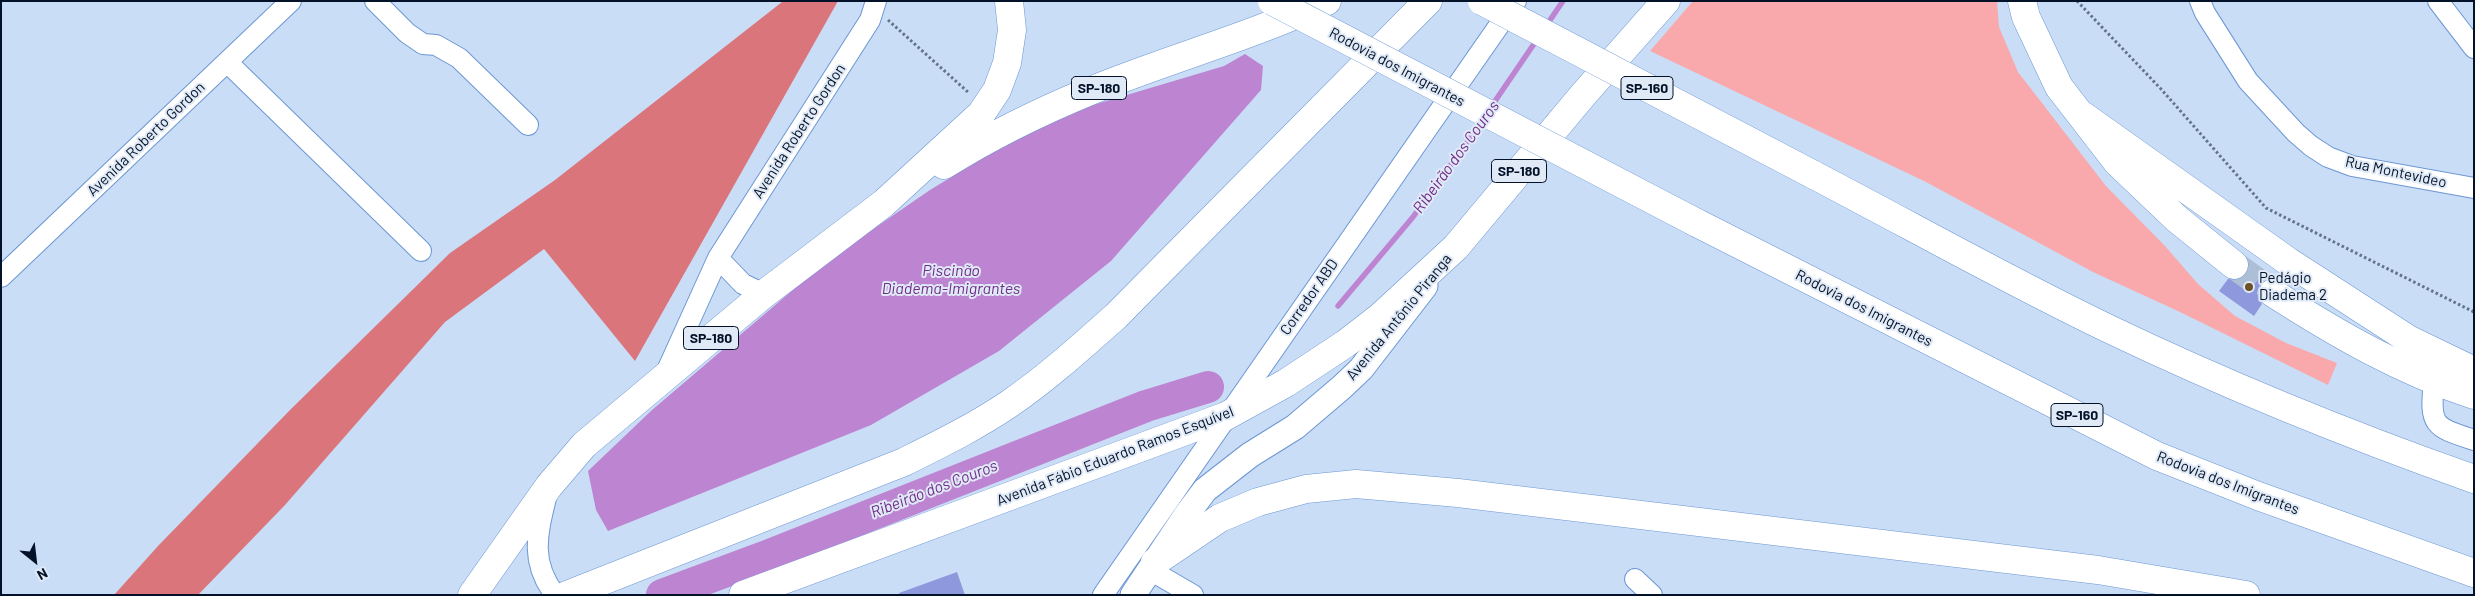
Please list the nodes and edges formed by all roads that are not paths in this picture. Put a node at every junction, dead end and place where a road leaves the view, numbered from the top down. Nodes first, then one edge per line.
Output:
1 (291, 1) edge
2 (375, 1) edge
3 (1009, 1) edge
4 (1272, 1) edge
5 (1327, 1) edge
6 (1428, 1) edge
7 (1482, 1) edge
8 (1516, 1) edge
9 (1666, 1) edge
10 (2022, 1) edge
11 (2200, 1) edge
12 (2439, 3) edge
13 (880, 9) edge
14 (2474, 23) edge
15 (2474, 48) edge
16 (227, 62) junction
17 (2082, 115) junction
18 (528, 125) dead end
19 (2474, 188) edge
20 (884, 203) junction
21 (1456, 247) junction
22 (421, 252) dead end
23 (718, 258) junction
24 (2234, 265) tunnel mouth
25 (1, 277) edge
26 (2273, 293) tunnel mouth
27 (764, 294) junction
28 (2474, 371) edge
29 (664, 376) junction
30 (2434, 382) junction
31 (2474, 395) edge
32 (1226, 416) junction
33 (2474, 440) edge
34 (2474, 479) edge
35 (548, 486) junction
36 (1152, 566) junction
37 (2474, 573) edge
38 (1635, 579) dead end
39 (472, 595) edge
40 (555, 595) edge
41 (567, 595) edge
42 (743, 595) edge
43 (1103, 595) edge
44 (1133, 595) edge
45 (1193, 595) edge
46 (1652, 595) edge
47 (2246, 595) edge

1 - 16 street, Avenida Roberto Gordon
2 - 18 street
3 - 20 highway
4 - 37 highway, Rodovia dos Imigrantes / SP-160, bridge
5 - 20 highway, SP-180
6 - 41 highway
7 - 34 highway, SP-160, bridge
8 - 32 street, Corredor ABD
9 - 21 highway, Avenida Fábio Eduardo Ramos Esquível / SP-180
10 - 17 highway
11 - 19 street, Rua Montevideo
12 - 14 street
12 - 15 street
13 - 23 street, Avenida Roberto Gordon
16 - 22 street
16 - 25 street, Avenida Roberto Gordon
17 - 24 highway
17 - 28 highway
20 - 27 highway, SP-180
21 - 32 highway, Avenida Fábio Eduardo Ramos Esquível
21 - 36 main road, Avenida Antônio Piranga / SP-180
23 - 27 street
23 - 29 street, Avenida Roberto Gordon
26 - 30 highway
27 - 29 highway, SP-180
29 - 35 highway, SP-180
30 - 31 highway
30 - 33 street
32 - 42 highway, Avenida Fábio Eduardo Ramos Esquível
32 - 43 street, Corredor ABD
35 - 39 highway
35 - 40 street, SP-180
36 - 44 main road, Avenida Antônio Piranga / SP-180
36 - 45 street
36 - 47 highway
38 - 46 street

